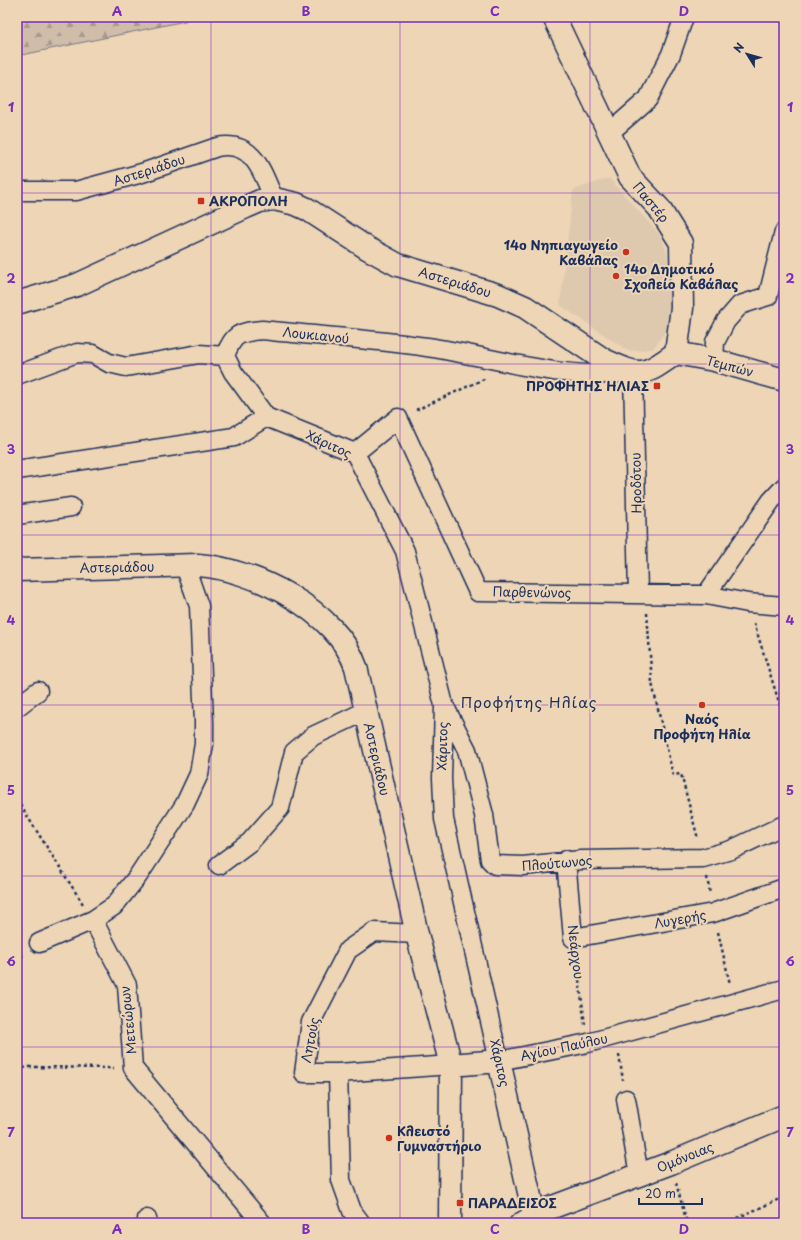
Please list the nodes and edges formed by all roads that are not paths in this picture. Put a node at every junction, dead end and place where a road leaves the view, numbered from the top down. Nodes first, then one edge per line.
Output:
1 (554, 17) edge
2 (684, 17) edge
3 (608, 134) junction
4 (17, 191) edge
5 (274, 199) junction
6 (784, 232) edge
7 (776, 294) edge
8 (17, 303) edge
9 (676, 353) junction
10 (225, 356) junction
11 (714, 360) junction
12 (633, 372) junction
13 (17, 375) edge
14 (784, 380) edge
15 (266, 416) junction
16 (355, 453) junction
17 (17, 470) edge
18 (784, 487) edge
19 (71, 507) dead end
20 (17, 515) edge
21 (186, 566) junction
22 (17, 570) edge
23 (642, 594) junction
24 (706, 595) junction
25 (784, 606) edge
26 (38, 691) dead end
27 (444, 705) junction
28 (17, 706) edge
29 (366, 712) junction
30 (784, 825) edge
31 (566, 860) junction
32 (219, 865) dead end
33 (784, 888) edge
34 (93, 920) junction
35 (417, 934) junction
36 (573, 938) joint
37 (39, 943) dead end
38 (784, 989) edge
39 (499, 1061) junction
40 (451, 1065) junction
41 (338, 1073) junction
42 (626, 1099) road end
43 (784, 1116) edge
44 (639, 1175) junction
45 (526, 1218) edge
46 (262, 1223) edge
47 (361, 1223) edge
48 (450, 1223) edge

1 - 3 street, Παστέρ
2 - 3 street
3 - 9 street, Παστέρ
4 - 5 street, Αστεριάδου
5 - 8 street, Αστεριάδου
5 - 12 street, Αστεριάδου
6 - 7 street
7 - 11 street
9 - 11 street, Τεμπών
9 - 12 street
10 - 12 street, Λουκιανού
10 - 13 street
10 - 15 street
11 - 14 street, Τεμπών
12 - 23 street, Ηροδότου
15 - 16 street, Χάριτος
15 - 17 street
16 - 23 street, Παρθενώνος
16 - 27 street, Χάριτος
18 - 24 street
19 - 20 street
21 - 22 street, Αστεριάδου
21 - 29 street, Αστεριάδου
21 - 34 street
23 - 24 street, Παρθενώνος
24 - 25 street, Παρθενώνος
26 - 28 street
27 - 31 street, Πλούτωνος
27 - 39 street, Χάριτος
29 - 32 street
29 - 35 street, Αστεριάδου
30 - 31 street, Πλούτωνος
31 - 36 street, Νεάρχου
33 - 36 street, Λυγερής
34 - 37 street
34 - 46 street, Μετεώρων
35 - 40 street, Αστεριάδου
35 - 41 street, Λητούς
38 - 39 street, Αγίου Παύλου
39 - 40 street, Αγίου Παύλου
39 - 45 street, Χάριτος
40 - 41 street, Αγίου Παύλου
40 - 48 street, Αστεριάδου
41 - 47 street
42 - 44 street
43 - 44 street, Ομόνοιας
44 - 45 street, Ομόνοιας

